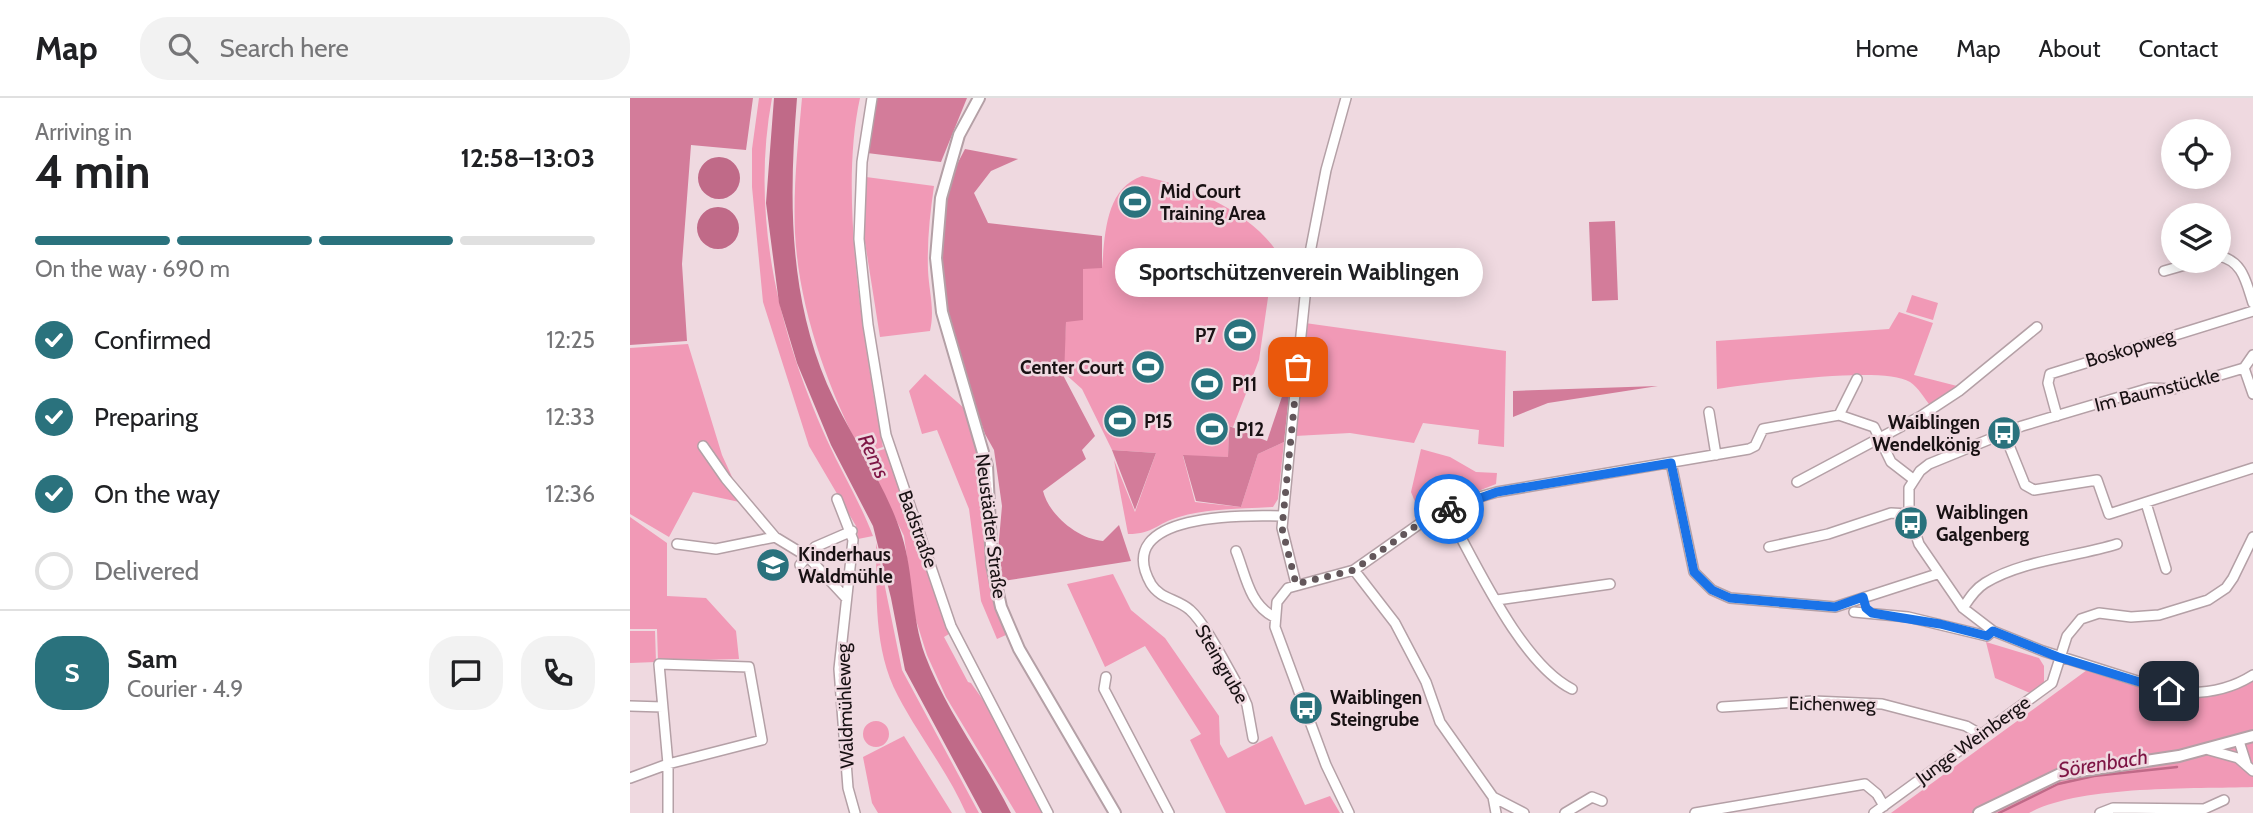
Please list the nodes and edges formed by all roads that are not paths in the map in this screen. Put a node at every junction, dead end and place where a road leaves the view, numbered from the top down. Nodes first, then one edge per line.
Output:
1 (872, 98) edge
2 (979, 98) edge
3 (1346, 98) edge
4 (2231, 259) edge
5 (2253, 303) edge
6 (2253, 311) edge
7 (2037, 327) dead end
8 (2253, 355) edge
9 (2244, 368) junction
10 (1857, 379) dead end
11 (2253, 394) edge
12 (1709, 412) dead end
13 (1839, 415) junction
14 (2057, 416) junction
15 (2004, 433) junction
16 (1881, 440) junction
17 (703, 446) dead end
18 (1716, 455) junction
19 (1671, 463) junction
20 (2253, 468) edge
21 (1913, 479) junction
22 (1797, 482) dead end
23 (837, 499) dead end
24 (2146, 503) junction
25 (1446, 510) junction
26 (1909, 514) junction
27 (1282, 516) junction
28 (852, 531) junction
29 (775, 537) junction
30 (2253, 537) edge
31 (677, 544) dead end
32 (2117, 544) dead end
33 (1769, 547) dead end
34 (1236, 551) dead end
35 (808, 557) junction
36 (800, 565) dead end
37 (2166, 569) dead end
38 (1354, 570) junction
39 (1937, 573) junction
40 (1296, 584) junction
41 (1611, 584) dead end
42 (1863, 597) junction
43 (846, 598) junction
44 (1497, 600) junction
45 (1963, 608) junction
46 (1854, 612) dead end
47 (1872, 613) junction
48 (1274, 617) junction
49 (1993, 631) junction
50 (2058, 657) junction
51 (2253, 675) edge
52 (1105, 677) dead end
53 (1572, 689) dead end
54 (630, 706) edge
55 (1722, 706) dead end
56 (663, 708) junction
57 (1980, 734) junction
58 (2253, 736) edge
59 (1252, 738) dead end
60 (2239, 741) junction
61 (2208, 750) junction
62 (668, 764) junction
63 (2250, 767) edge
64 (630, 778) edge
65 (1493, 797) junction
66 (2224, 800) dead end
67 (1602, 801) dead end
68 (1884, 806) junction
69 (668, 813) edge
70 (855, 813) edge
71 (1048, 813) edge
72 (1115, 813) edge
73 (1169, 813) edge
74 (1349, 813) edge
75 (1496, 813) edge
76 (1524, 813) edge
77 (1565, 813) edge
78 (1695, 813) edge
79 (1874, 813) edge
80 (1979, 813) edge
81 (2100, 813) edge

1 - 71 street, Badstraße
2 - 72 street, Neustädter Straße
3 - 27 street
4 - 5 street
6 - 14 street, Boskopweg
7 - 16 street
8 - 9 street
9 - 11 street, Im Baumstückle
9 - 14 street, Im Baumstückle
10 - 13 street
12 - 18 street
13 - 16 street
13 - 18 street
14 - 15 street, Im Baumstückle
15 - 21 street, Im Baumstückle
15 - 24 street
16 - 21 street
16 - 22 street
17 - 29 street
18 - 19 street
19 - 25 street
19 - 42 street
20 - 24 street
21 - 26 street
23 - 28 street
24 - 37 street
25 - 38 street
25 - 44 street
26 - 33 street
26 - 39 street
27 - 40 street
27 - 59 street, Steingrube
28 - 35 street
28 - 43 street, Waldmühleweg
29 - 31 street
29 - 35 street
30 - 50 street
32 - 45 street
34 - 48 street
35 - 36 street
35 - 43 street
38 - 40 street
38 - 65 street
39 - 42 street
39 - 45 street
40 - 48 street
41 - 44 street
42 - 47 street
43 - 70 street, Waldmühleweg
44 - 53 street
45 - 49 street
46 - 47 street
47 - 49 street
48 - 74 street
49 - 50 street
50 - 51 street
50 - 57 street, Junge Weinberge
52 - 73 street
54 - 56 street
55 - 57 street, Eichenweg
56 - 62 street
56 - 62 street
57 - 68 street, Junge Weinberge
58 - 60 street
60 - 61 street
60 - 63 street
61 - 63 street
61 - 80 street
62 - 64 street
62 - 69 street
65 - 75 street
65 - 76 street
66 - 81 street
67 - 77 street
68 - 78 street
68 - 79 street, Junge Weinberge

